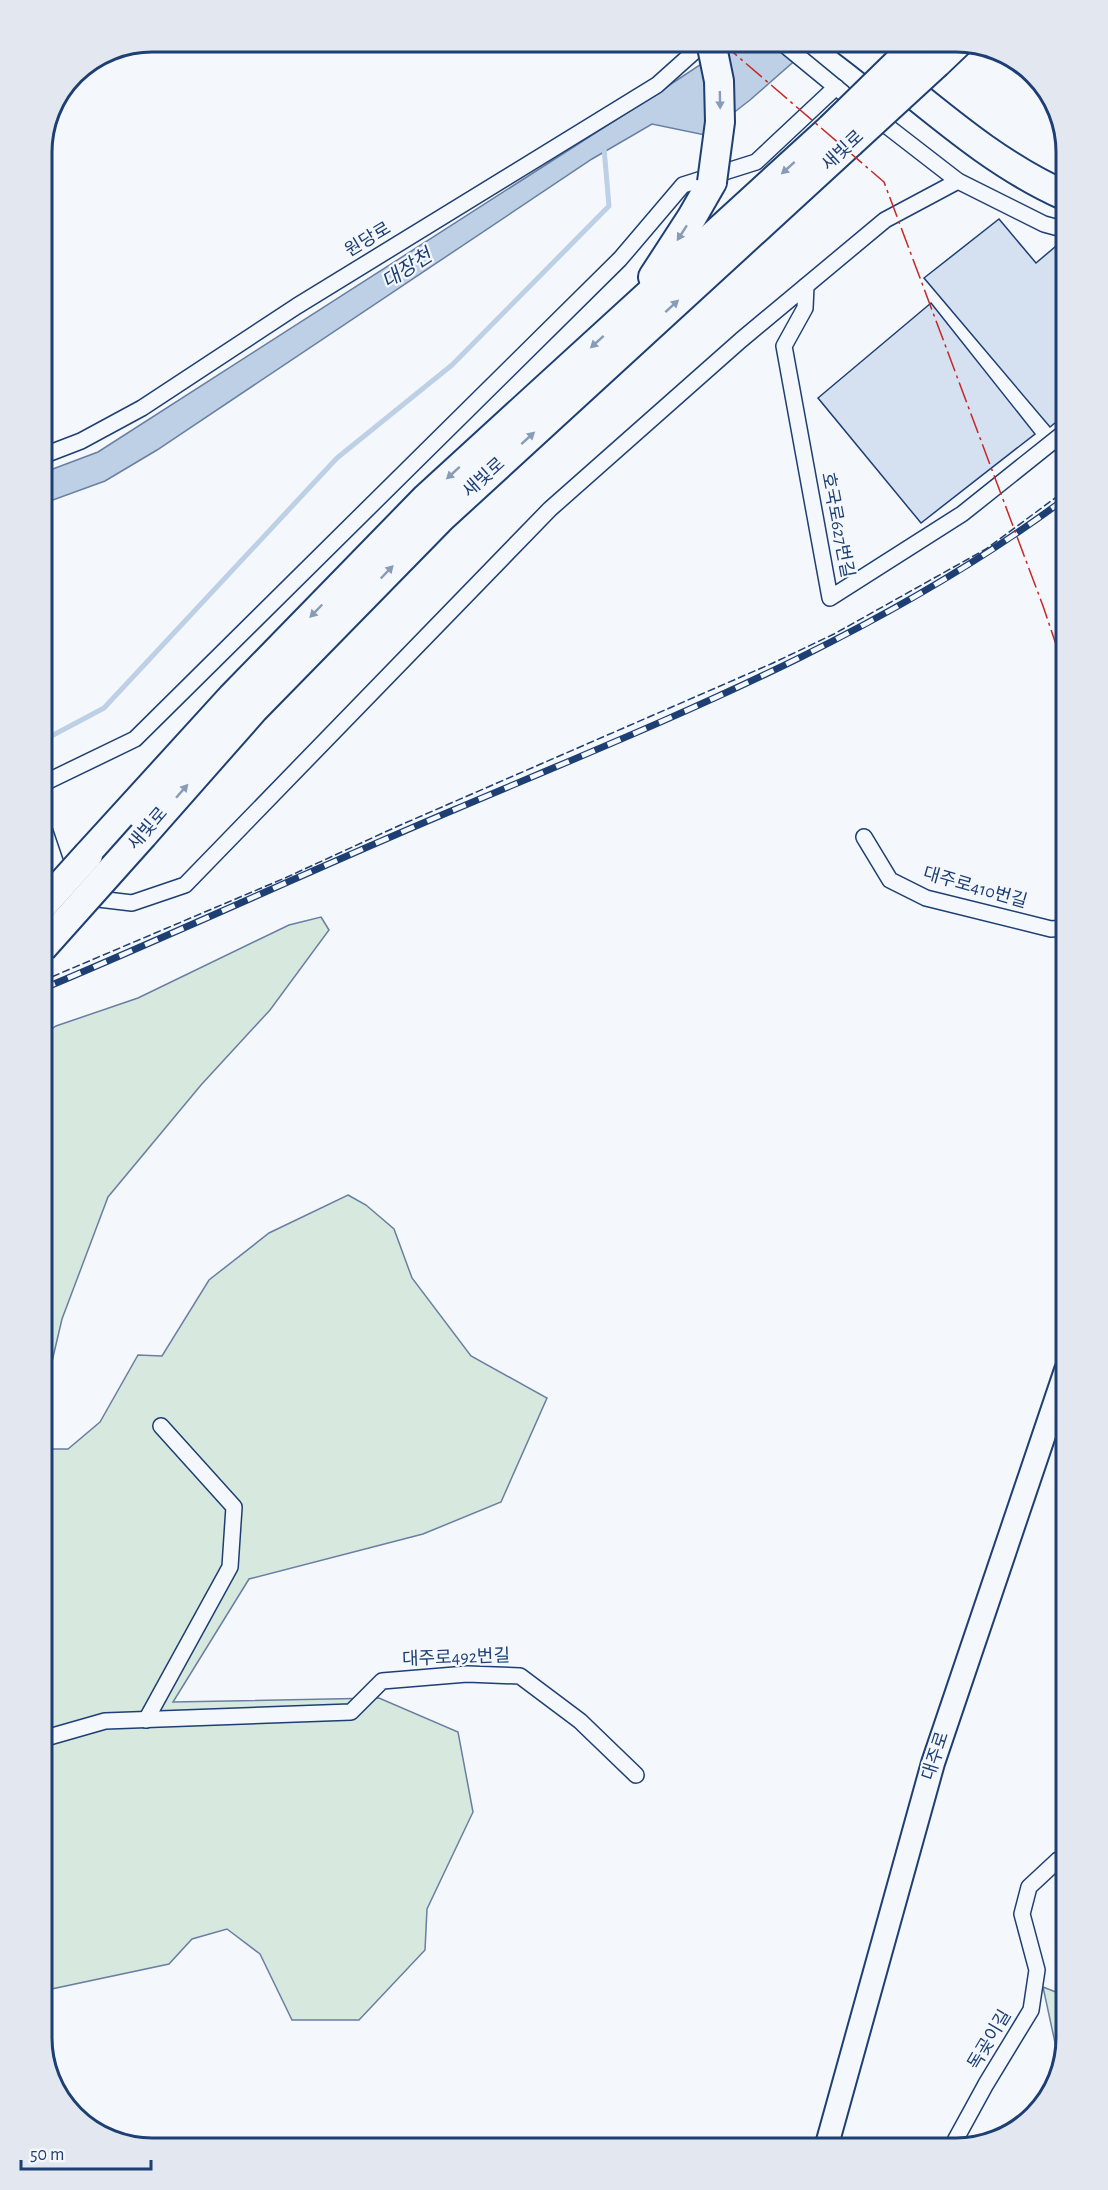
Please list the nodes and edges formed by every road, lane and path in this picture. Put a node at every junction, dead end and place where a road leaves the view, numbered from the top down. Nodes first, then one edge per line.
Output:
1 (693, 53) edge
2 (713, 53) edge
3 (794, 53) edge
4 (921, 53) edge
5 (877, 54) edge
6 (836, 87) junction
7 (841, 136) junction
8 (1056, 177) edge
9 (958, 181) junction
10 (1056, 192) edge
11 (1056, 227) edge
12 (806, 286) junction
13 (630, 312) junction
14 (1056, 439) edge
15 (53, 452) edge
16 (53, 778) edge
17 (864, 837) dead end
18 (53, 854) edge
19 (53, 894) edge
20 (1056, 929) edge
21 (53, 936) edge
22 (1056, 1400) edge
23 (161, 1426) dead end
24 (146, 1720) junction
25 (52, 1736) edge
26 (636, 1774) dead end
27 (1056, 1862) edge
28 (829, 2138) edge
29 (957, 2138) edge

1 - 15 street, 원당로
2 -> 13 highway, bridge
3 - 6 street
4 - 7 highway, 새빛로, bridge
5 - 8 highway
5 - 10 highway
6 - 9 street
6 - 16 street
7 -> 13 highway, 새빛로
21 -> 7 highway, 새빛로, bridge
9 - 11 street
9 - 12 street
12 - 14 street, 호국로627번길
12 - 18 street
13 -> 19 highway, 새빛로, bridge
17 - 20 street, 대주로410번길
22 - 28 street, 대주로
23 - 24 street
24 - 25 street, 대주로492번길
24 - 26 street, 대주로492번길
27 - 29 street, 독곶이길

